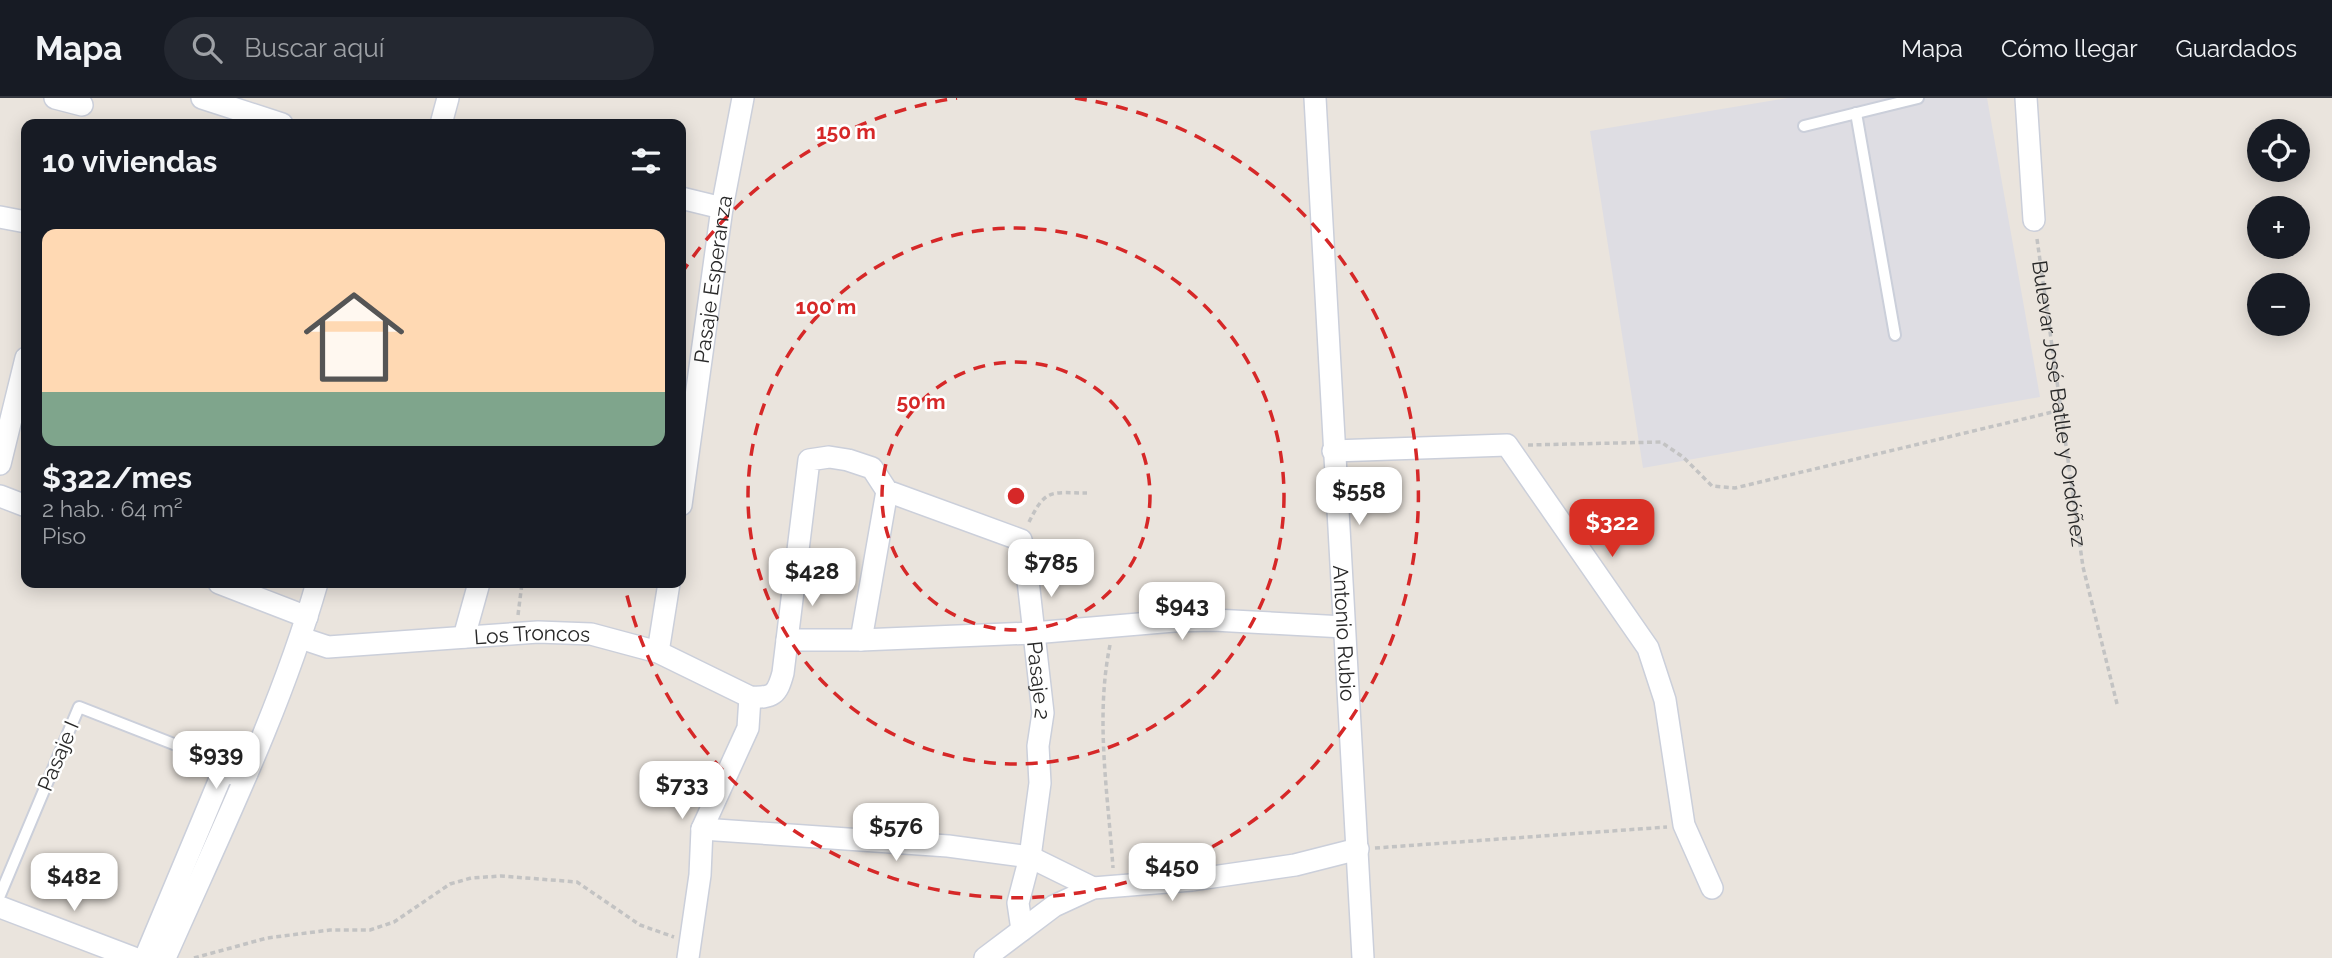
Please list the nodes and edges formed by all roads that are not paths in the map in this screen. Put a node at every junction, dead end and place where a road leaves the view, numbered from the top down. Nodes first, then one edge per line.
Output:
1 (55, 98) edge
2 (202, 98) edge
3 (448, 98) edge
4 (743, 98) edge
5 (1315, 98) edge
6 (1918, 98) edge
7 (2026, 98) edge
8 (81, 109) edge
9 (1856, 113) junction
10 (267, 119) edge
11 (443, 119) edge
12 (1804, 126) dead end
13 (686, 199) edge
14 (722, 208) junction
15 (0, 217) edge
16 (2034, 220) road end
17 (21, 221) edge
18 (1895, 335) dead end
19 (21, 378) edge
20 (687, 428) edge
21 (1333, 451) junction
22 (0, 464) edge
23 (887, 491) junction
24 (0, 496) edge
25 (21, 504) edge
26 (228, 588) edge
27 (316, 588) edge
28 (478, 588) edge
29 (667, 588) edge
30 (1344, 627) junction
31 (304, 628) junction
32 (1033, 633) junction
33 (464, 637) junction
34 (788, 640) junction
35 (861, 640) junction
36 (658, 652) junction
37 (750, 696) junction
38 (247, 773) junction
39 (702, 829) junction
40 (1357, 849) junction
41 (1030, 857) junction
42 (1104, 888) junction
43 (1712, 888) dead end
44 (0, 895) edge
45 (0, 907) edge
46 (1022, 930) junction
47 (689, 950) edge
48 (134, 958) edge
49 (145, 958) edge
50 (165, 958) edge
51 (985, 958) edge
52 (1363, 958) edge

1 - 8 street
2 - 10 street
3 - 11 street
4 - 14 street, Pasaje Esperanza
5 - 21 street, Antonio Rubio
6 - 9 lane
7 - 16 street
9 - 12 lane
9 - 18 lane
13 - 14 street
14 - 20 street, Pasaje Esperanza
15 - 17 street
19 - 22 street
21 - 30 street, Antonio Rubio
21 - 43 street
23 - 32 street, Pasaje 2
23 - 34 street
23 - 35 street
24 - 25 street
26 - 31 street, Los Troncos
27 - 31 street
28 - 33 street
29 - 36 street
30 - 32 street
30 - 40 street, Antonio Rubio
31 - 33 street, Los Troncos
31 - 38 street
32 - 35 street
32 - 41 street, Pasaje 2
33 - 36 street, Los Troncos
34 - 35 street
34 - 37 street
36 - 37 street, Los Troncos
37 - 39 street
38 - 44 lane, Pasaje I
38 - 49 street
38 - 50 street
39 - 41 street
39 - 47 street
40 - 42 street
40 - 52 street, Antonio Rubio
41 - 42 street
41 - 46 street, Pasaje 2
42 - 46 street
45 - 48 street
46 - 51 street

